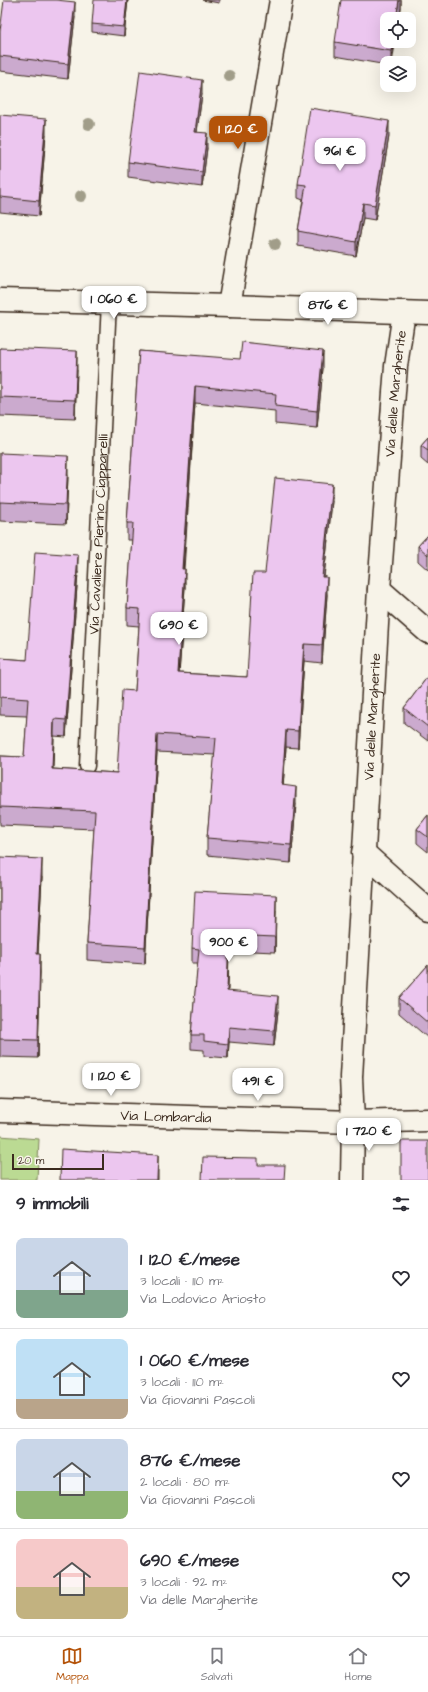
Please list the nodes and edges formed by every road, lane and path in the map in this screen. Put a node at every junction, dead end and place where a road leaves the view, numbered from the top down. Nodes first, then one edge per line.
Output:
1 (282, 0) edge
2 (0, 300) edge
3 (109, 302) junction
4 (229, 306) junction
5 (404, 312) junction
6 (428, 313) edge
7 (379, 589) junction
8 (428, 632) edge
9 (87, 766) dead end
10 (363, 852) junction
11 (428, 910) edge
12 (0, 1110) edge
13 (428, 1120) edge
14 (353, 1122) junction
15 (352, 1180) edge

1 - 4 street
2 - 3 street
3 - 4 street
3 - 9 lane, Via Cavaliere Pierino Ciapparelli
4 - 5 street
5 - 6 street
5 - 7 street, Via delle Margherite
7 - 8 street
7 - 10 street, Via delle Margherite
10 - 11 street
10 - 14 street, Via delle Margherite
12 - 14 street, Via Lombardia
13 - 14 street, Via Lombardia
14 - 15 street, Via delle Margherite

